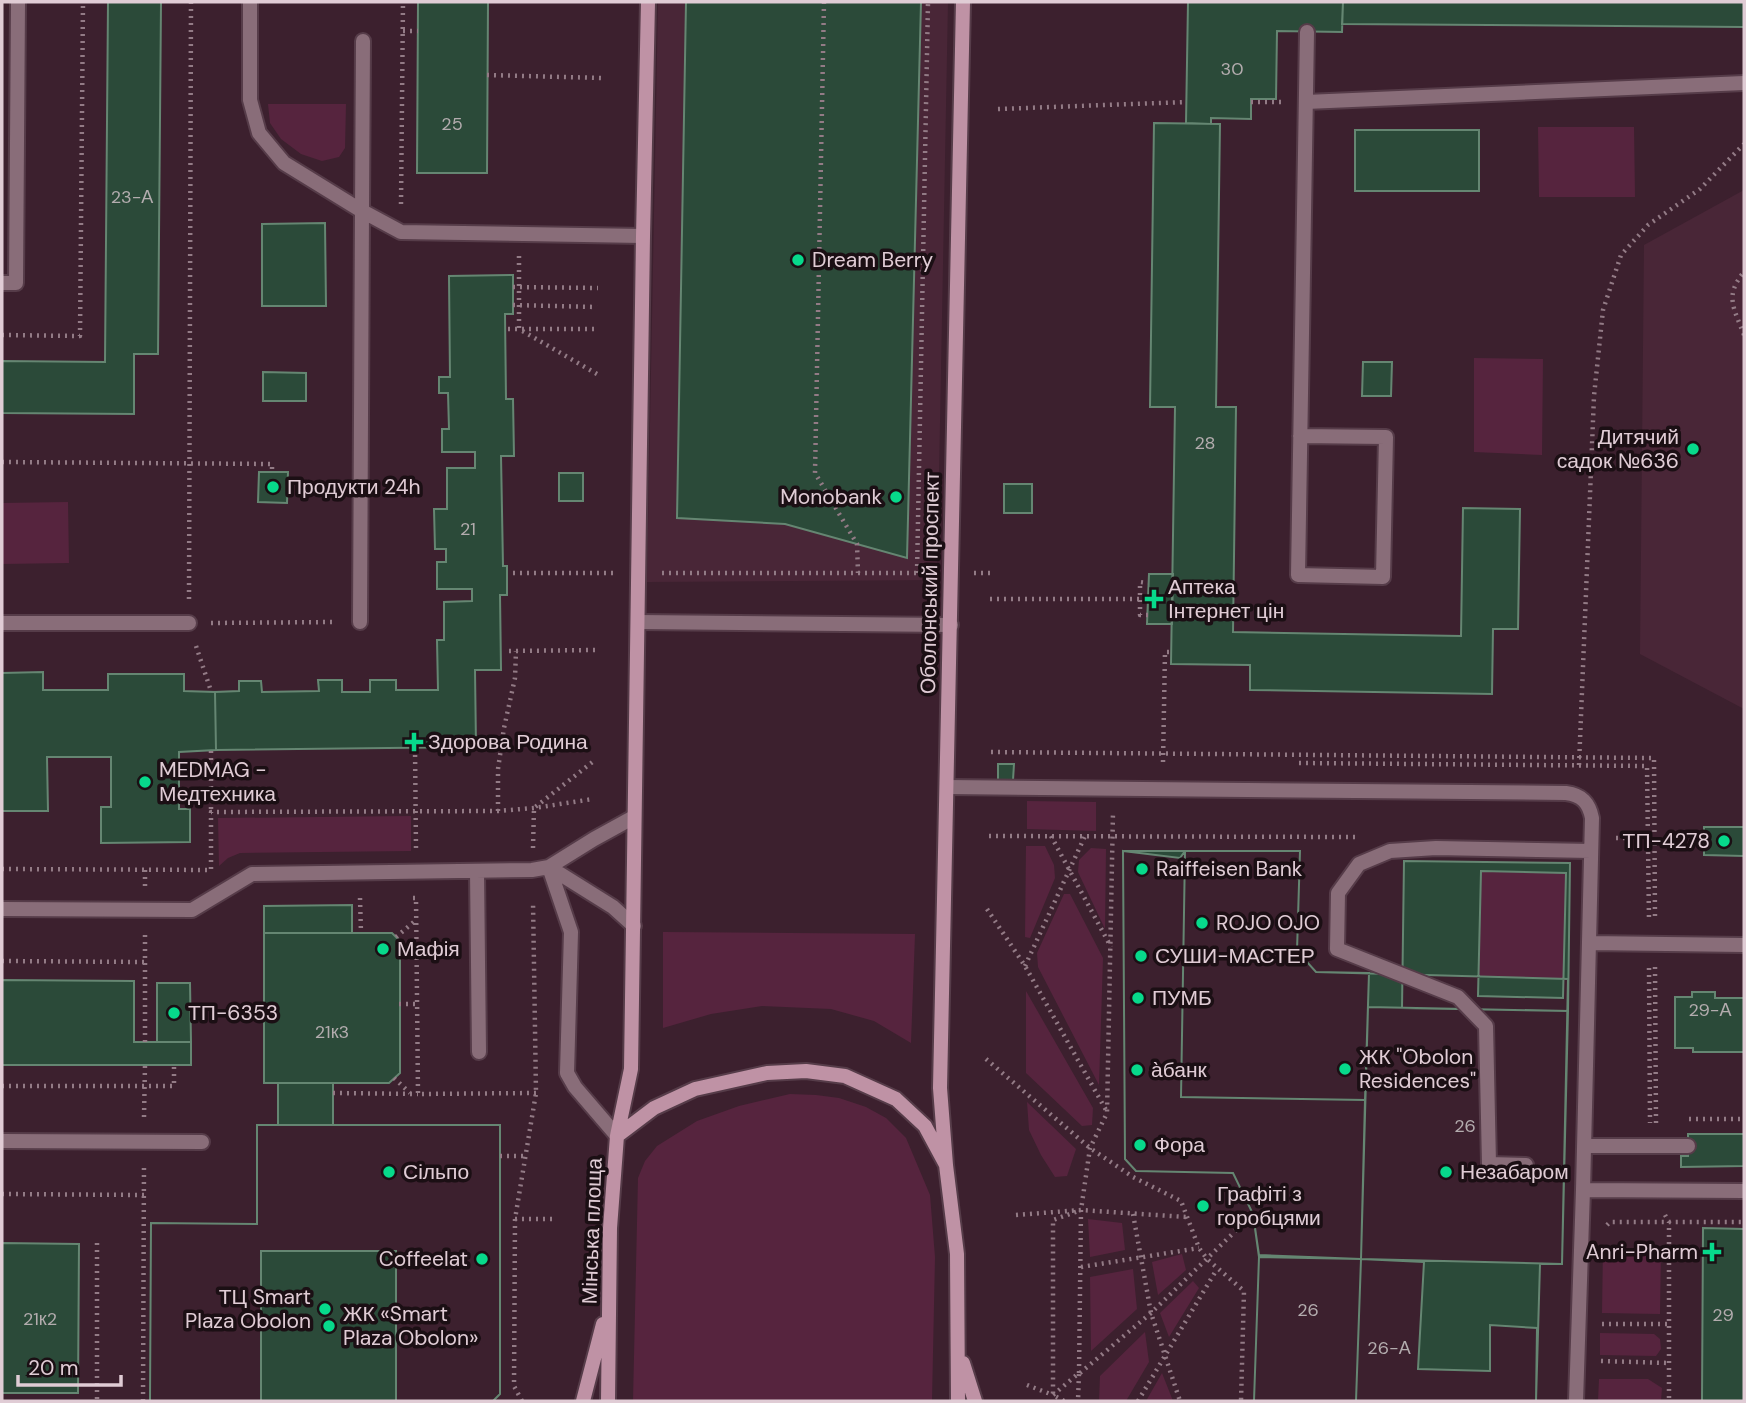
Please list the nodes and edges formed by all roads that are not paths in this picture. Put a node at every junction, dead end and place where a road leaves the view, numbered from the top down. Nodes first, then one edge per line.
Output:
1 (18, 2) edge
2 (250, 2) edge
3 (648, 2) edge
4 (963, 2) edge
5 (1307, 32) dead end
6 (363, 41) dead end
7 (1744, 83) edge
8 (1306, 102) junction
9 (362, 211) junction
10 (643, 236) junction
11 (2, 283) edge
12 (1300, 436) junction
13 (360, 622) road end
14 (638, 622) junction
15 (2, 623) edge
16 (189, 623) road end
17 (951, 625) junction
18 (947, 787) junction
19 (634, 817) junction
20 (1591, 851) junction
21 (550, 867) junction
22 (477, 871) junction
23 (2, 909) edge
24 (634, 926) junction
25 (1589, 943) junction
26 (1744, 945) edge
27 (479, 1052) dead end
28 (617, 1136) junction
29 (2, 1142) edge
30 (202, 1142) dead end
31 (1584, 1146) junction
32 (1688, 1146) dead end
33 (946, 1165) junction
34 (1526, 1165) dead end
35 (1583, 1190) junction
36 (1744, 1191) edge
37 (610, 1299) junction
38 (958, 1348) junction
39 (583, 1401) edge
40 (608, 1401) edge
41 (958, 1401) edge
42 (975, 1401) edge
43 (1576, 1401) edge

1 - 11 street
2 - 9 street
3 - 10 main road
4 - 17 main road, Оболонський проспект
5 - 8 street
6 - 9 street
7 - 8 street
8 - 12 street
9 - 10 street
9 - 13 street
10 - 14 main road
12 - 12 street
14 - 17 street
14 - 19 main road
15 - 16 street
17 - 18 main road, Оболонський проспект
18 - 20 street
18 - 33 main road, Оболонський проспект
19 - 21 street
19 - 24 main road
20 - 25 street
20 - 34 street
21 - 22 street
21 - 24 street
21 - 28 street
22 - 23 street
22 - 27 street
24 - 28 main road
25 - 26 street
25 - 31 street
28 - 33 main road, Мінська площа
28 - 37 main road, Мінська площа
29 - 30 street
31 - 32 street
31 - 35 street
33 - 38 main road, Мінська площа
35 - 36 street
35 - 43 street
37 - 39 main road
37 - 40 main road, Мінська площа
38 - 41 main road, Мінська площа
38 - 42 main road

